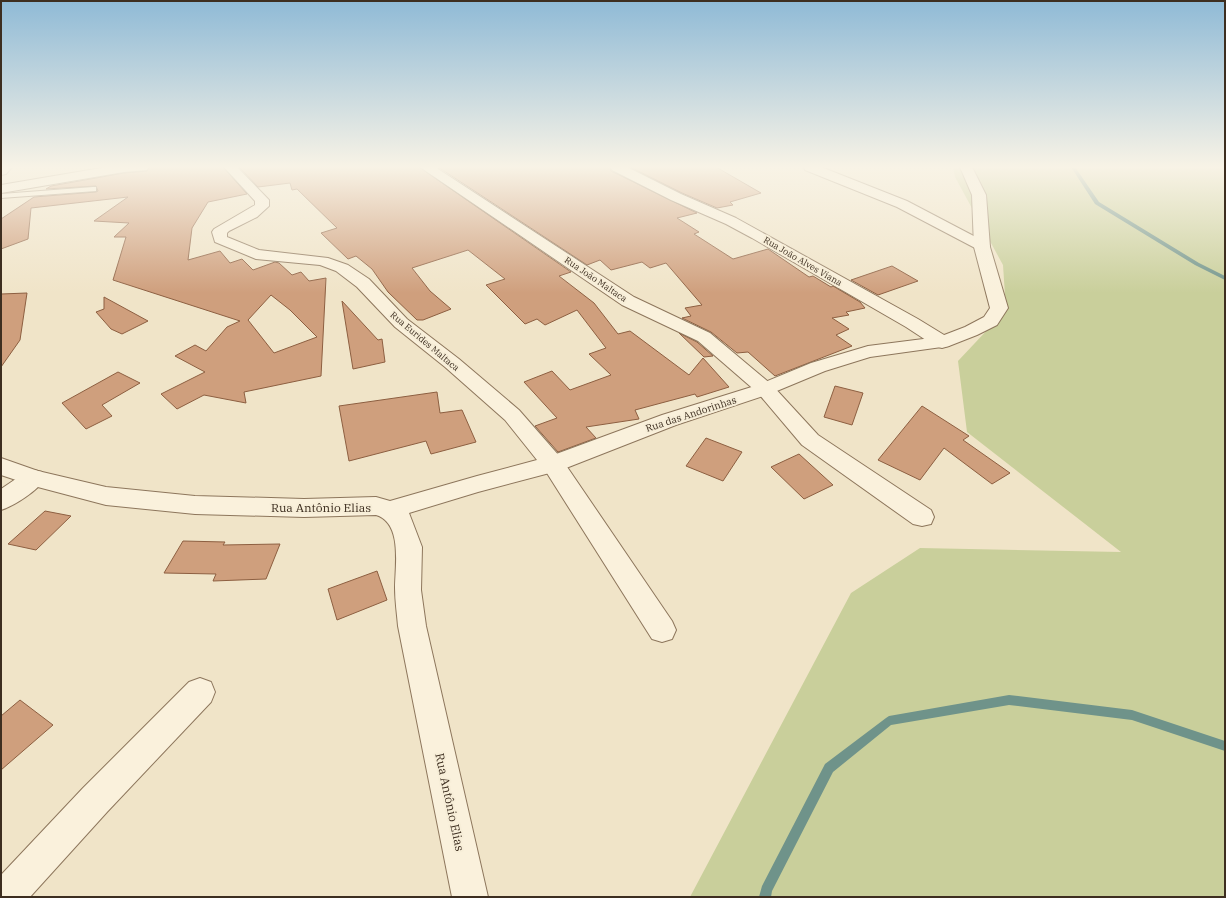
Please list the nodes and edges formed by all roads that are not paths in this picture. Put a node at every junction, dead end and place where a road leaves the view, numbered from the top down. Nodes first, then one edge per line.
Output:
1 (259, 209) edge
2 (489, 209) edge
3 (702, 209) edge
4 (911, 209) edge
5 (981, 209) edge
6 (982, 246) junction
7 (942, 342) junction
8 (765, 389) junction
9 (553, 464) junction
10 (1, 466) edge
11 (34, 478) junction
12 (1, 501) edge
13 (390, 510) junction
14 (922, 517) dead end
15 (662, 630) dead end
16 (200, 692) dead end
17 (4, 897) edge
18 (470, 897) edge

1 - 9 street, Rua Eurides Maltaca
2 - 8 street, Rua João Maltaca
3 - 7 street, Rua João Alves Viana
4 - 6 street
5 - 6 street
6 - 7 street, Rua das Andorinhas
7 - 8 street, Rua das Andorinhas
8 - 9 street, Rua das Andorinhas
8 - 14 street, Rua João Maltaca
9 - 13 street, Rua das Andorinhas
9 - 15 street
10 - 11 street, Rua Antônio Elias
11 - 12 street
11 - 13 street, Rua Antônio Elias
13 - 18 street, Rua Antônio Elias
16 - 17 street

